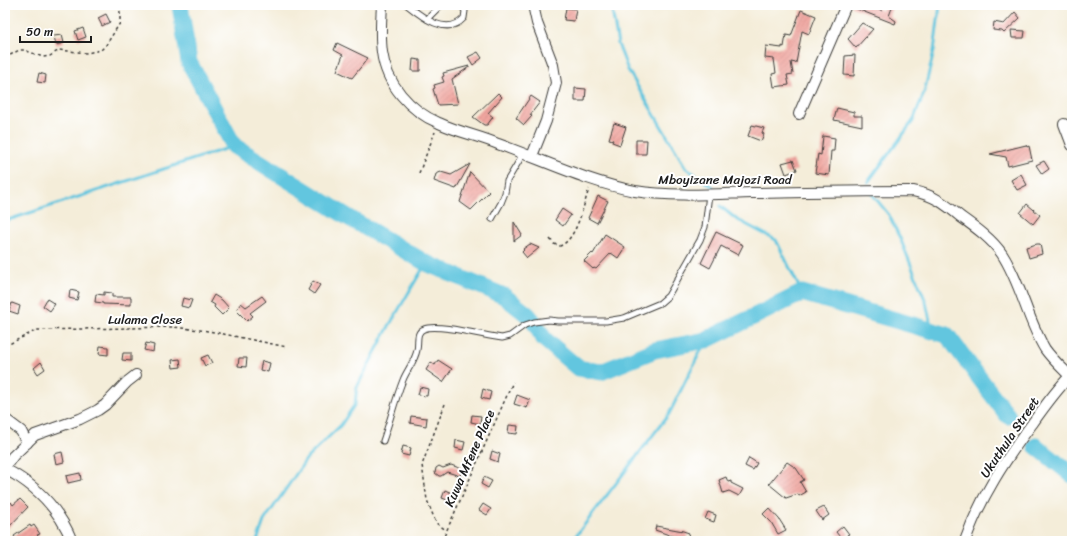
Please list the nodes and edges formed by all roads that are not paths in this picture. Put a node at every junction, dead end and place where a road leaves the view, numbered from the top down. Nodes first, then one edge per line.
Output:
1 (382, 5) edge
2 (407, 5) edge
3 (441, 5) edge
4 (461, 5) edge
5 (533, 5) edge
6 (846, 5) edge
7 (427, 19) junction
8 (799, 114) dead end
9 (1064, 124) dead end
10 (1072, 145) edge
11 (527, 155) junction
12 (709, 194) junction
13 (492, 219) dead end
14 (136, 375) dead end
15 (1071, 375) edge
16 (5, 419) edge
17 (382, 441) dead end
18 (26, 443) junction
19 (5, 468) edge
20 (72, 541) edge
21 (965, 541) edge

1 - 11 street, Mboyizane Majozi Road
2 - 7 lane
3 - 7 lane
4 - 7 lane
5 - 11 street
6 - 8 street
9 - 10 street
11 - 12 street, Mboyizane Majozi Road
11 - 13 lane
12 - 15 street, Mboyizane Majozi Road
12 - 17 lane
14 - 18 street
15 - 21 street, Ukuthula Street
16 - 18 street
18 - 19 street
19 - 20 street

